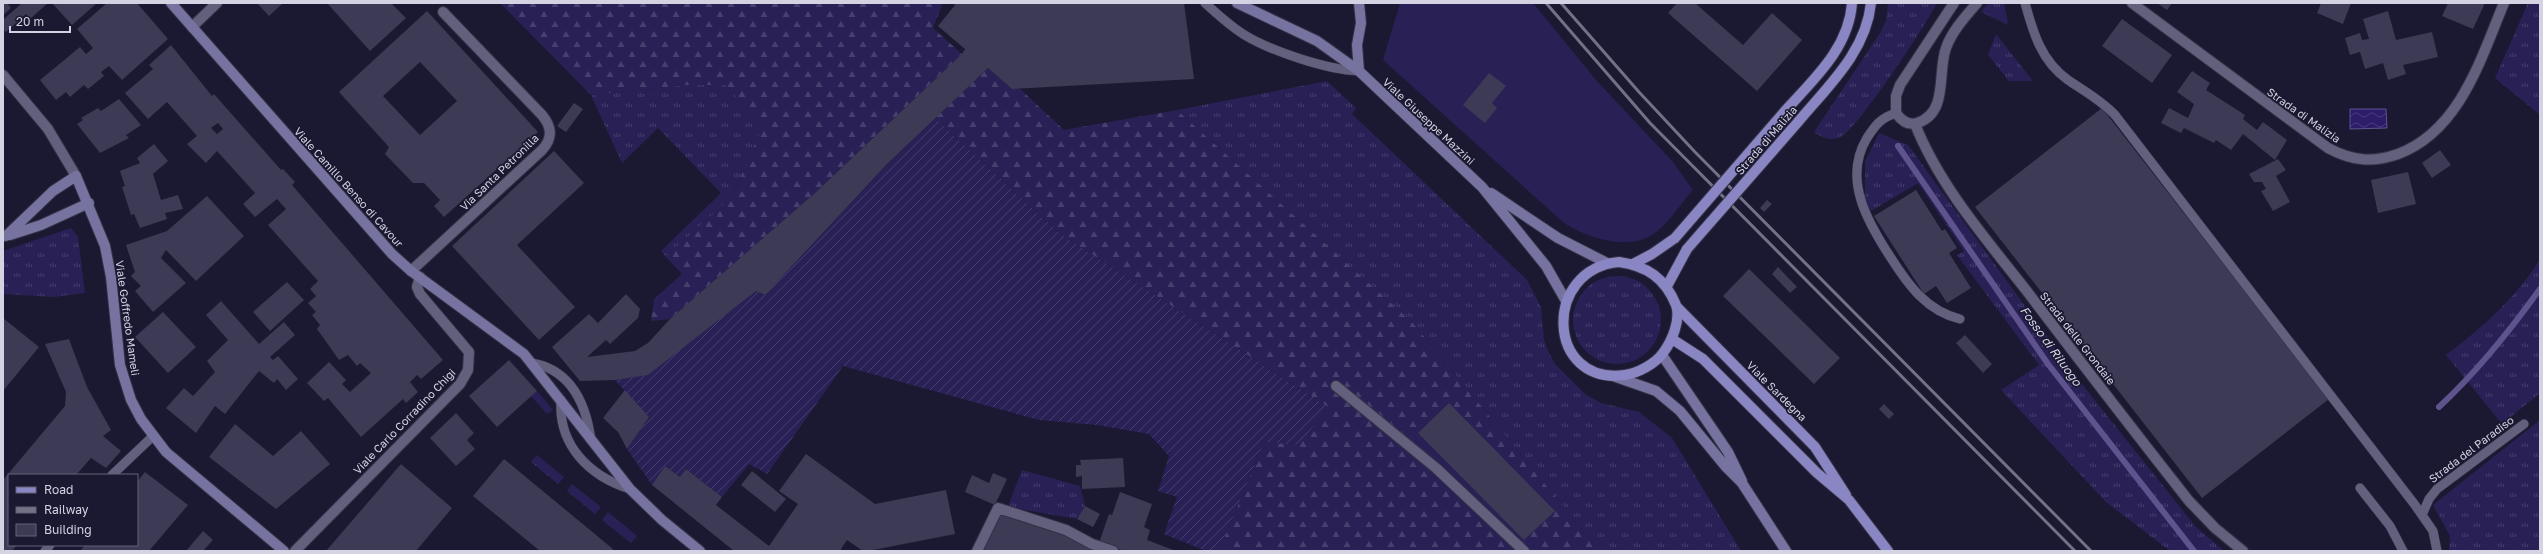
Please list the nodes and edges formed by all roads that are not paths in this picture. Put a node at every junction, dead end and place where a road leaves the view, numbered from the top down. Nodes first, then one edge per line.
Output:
1 (171, 3) edge
2 (216, 3) edge
3 (1205, 3) edge
4 (1237, 3) edge
5 (1359, 3) edge
6 (1852, 3) edge
7 (1871, 3) edge
8 (1954, 3) edge
9 (1977, 3) edge
10 (2025, 3) edge
11 (2132, 3) edge
12 (2504, 3) edge
13 (443, 12) dead end
14 (192, 27) junction
15 (1359, 72) junction
16 (3, 75) edge
17 (1896, 113) junction
18 (1915, 124) junction
19 (76, 176) junction
20 (1482, 187) junction
21 (89, 203) junction
22 (5, 237) edge
23 (1607, 263) junction
24 (1633, 264) junction
25 (411, 271) junction
26 (420, 277) junction
27 (1667, 286) junction
28 (1566, 301) junction
29 (1677, 308) junction
30 (1960, 319) dead end
31 (1672, 339) junction
32 (1662, 355) junction
33 (532, 363) junction
34 (1614, 376) junction
35 (1336, 386) dead end
36 (561, 400) junction
37 (2524, 424) dead end
38 (152, 436) junction
39 (591, 441) junction
40 (113, 474) edge
41 (1742, 483) junction
42 (2360, 488) dead end
43 (630, 489) junction
44 (1849, 500) junction
45 (2422, 515) junction
46 (284, 551) edge
47 (295, 551) edge
48 (700, 551) edge
49 (977, 551) edge
50 (1113, 551) edge
51 (1524, 551) edge
52 (1786, 551) edge
53 (1888, 551) edge
54 (2243, 551) edge
55 (2403, 551) edge
56 (2437, 551) edge

1 - 14 main road, Viale Camillo Benso di Cavour
2 - 14 street
3 - 15 lane
4 - 15 main road, Viale Giuseppe Mazzini
5 - 15 main road
6 - 24 main road, Strada di Malizia, bridge
7 - 27 main road, Strada di Malizia, bridge
8 - 17 street
9 - 18 street
10 - 45 lane
11 - 12 street, Strada di Malizia
13 - 25 street, Via Santa Petronilla
14 - 25 main road, Viale Camillo Benso di Cavour
15 - 20 main road, Viale Giuseppe Mazzini
16 - 19 street, Viale Goffredo Mameli
17 - 18 street
17 - 30 lane
18 - 54 street, Strada delle Grondaie
19 - 21 main road, Viale Goffredo Mameli
19 - 22 main road
20 - 23 main road, Viale Giuseppe Mazzini
20 - 28 main road, Viale Giuseppe Mazzini
21 - 22 main road
21 - 38 main road, Viale Goffredo Mameli
23 - 24 main road, Viale Giuseppe Mazzini
23 - 28 main road, Viale Giuseppe Mazzini
24 - 27 main road, Viale Giuseppe Mazzini
25 - 26 main road, Viale Camillo Benso di Cavour
26 - 33 main road, Viale Camillo Benso di Cavour
26 - 47 street, Viale Carlo Corradino Chigi
27 - 29 main road, Viale Giuseppe Mazzini
28 - 34 main road, Viale Giuseppe Mazzini
29 - 31 main road, Viale Giuseppe Mazzini
29 - 44 main road, Viale Sardegna
31 - 32 main road, Viale Giuseppe Mazzini
31 - 44 main road, Viale Sardegna
32 - 34 main road, Viale Giuseppe Mazzini
32 - 41 main road, Viale Giuseppe Mazzini
33 - 36 main road, Viale Camillo Benso di Cavour
33 - 39 lane
34 - 41 main road, Viale Giuseppe Mazzini
35 - 51 street
36 - 39 main road, Viale Camillo Benso di Cavour
36 - 43 lane
37 - 45 lane, Strada del Paradiso
38 - 40 lane
38 - 46 main road, Viale Goffredo Mameli
39 - 43 main road, Viale Camillo Benso di Cavour
41 - 52 main road, Viale Giuseppe Mazzini
42 - 55 lane
43 - 48 main road, Viale Camillo Benso di Cavour
44 - 53 main road, Viale Sardegna
45 - 56 lane
49 - 50 street

